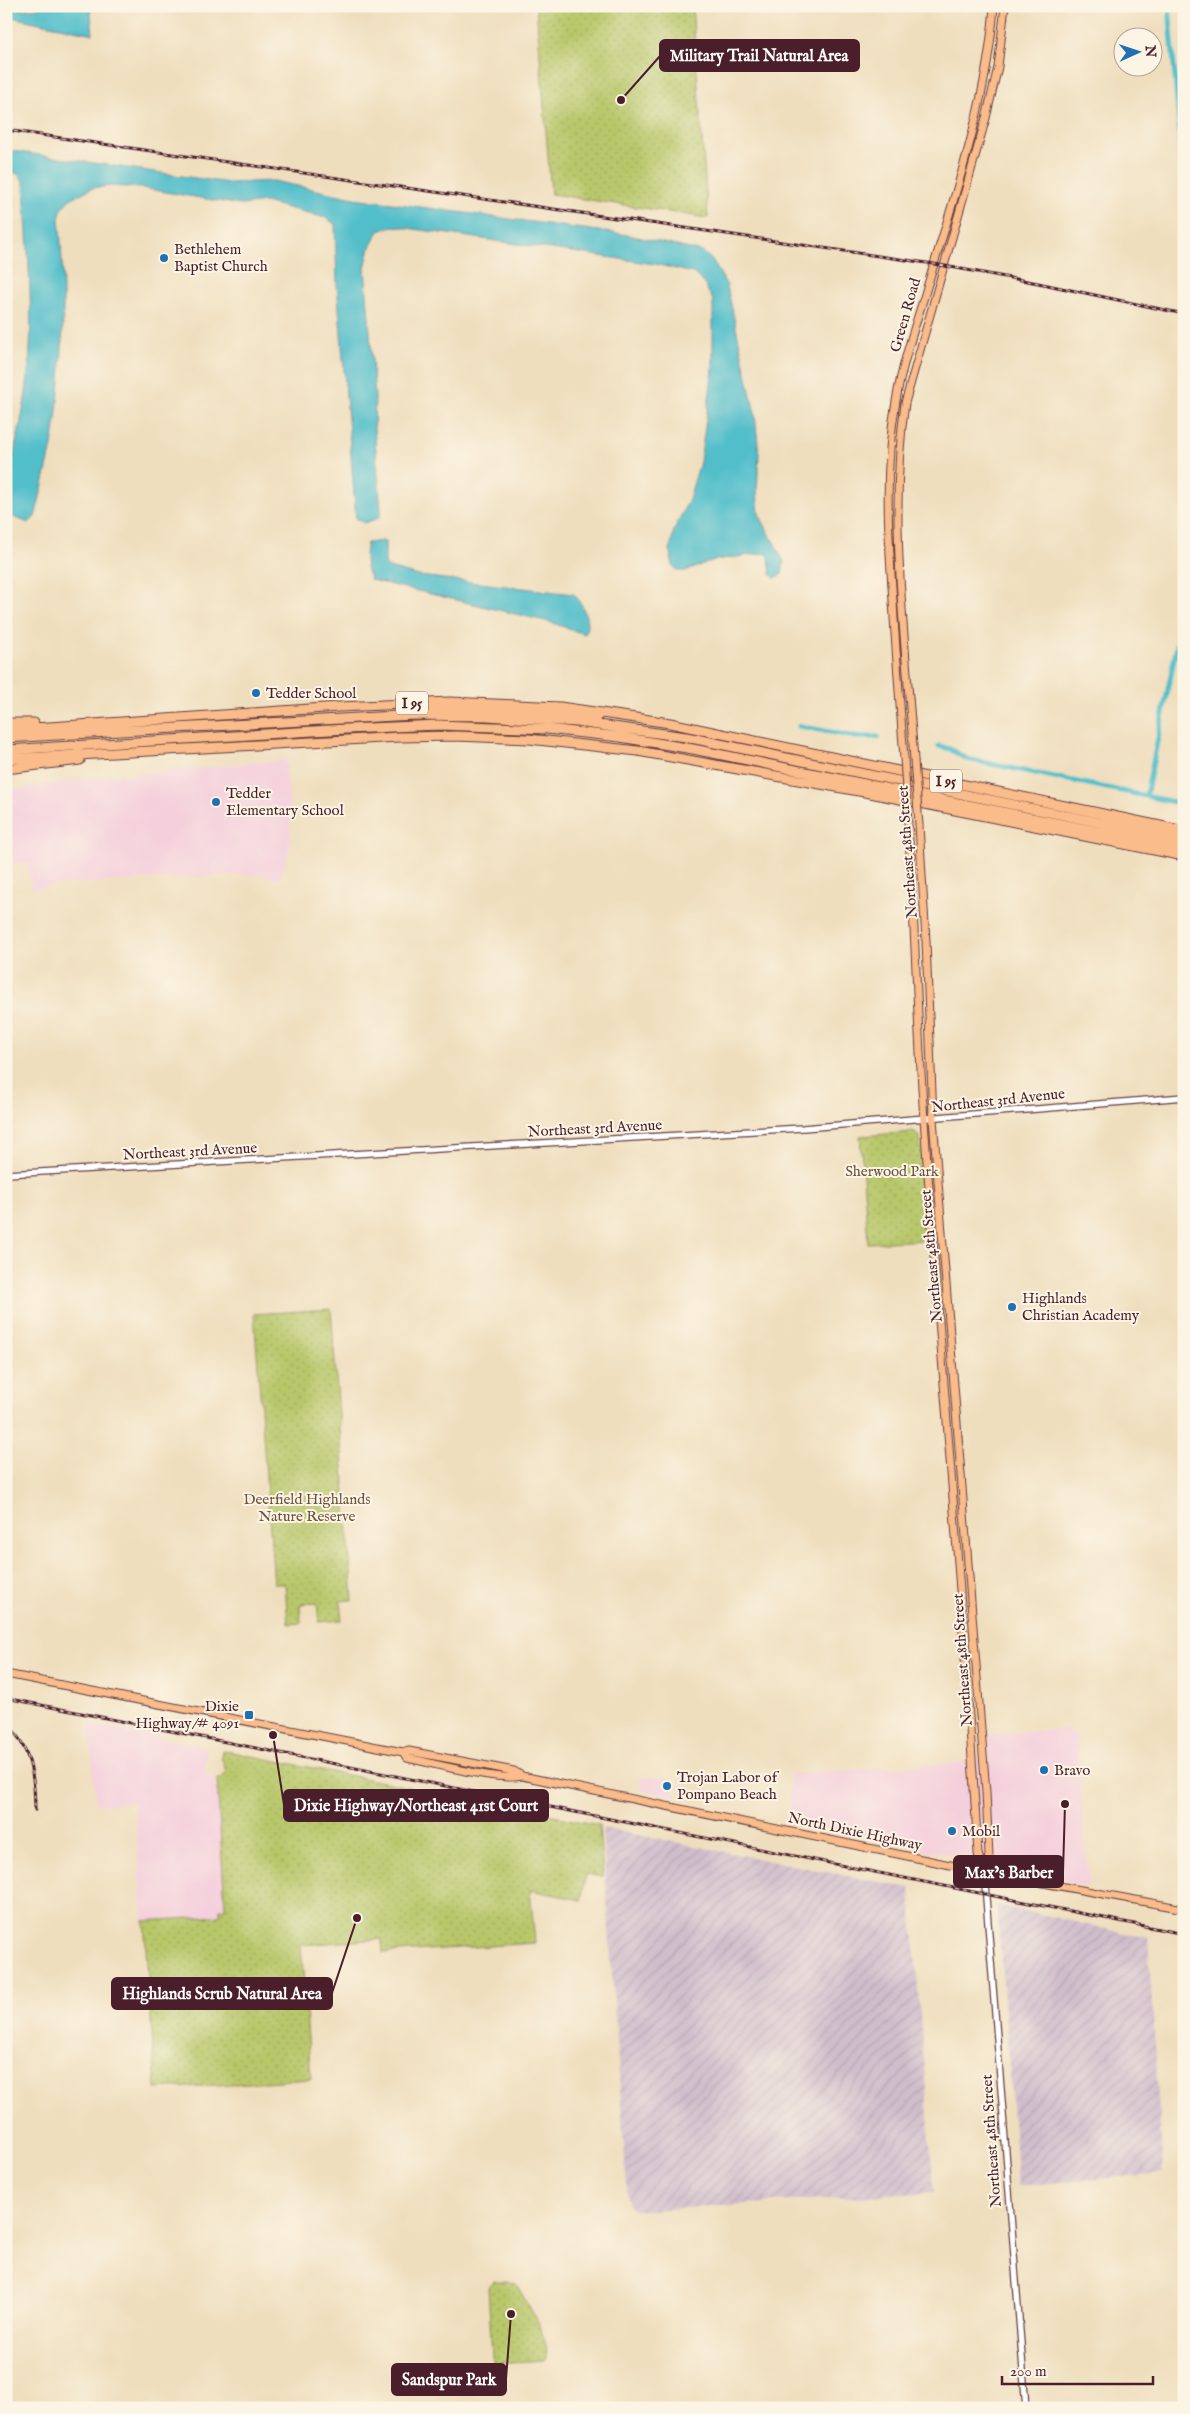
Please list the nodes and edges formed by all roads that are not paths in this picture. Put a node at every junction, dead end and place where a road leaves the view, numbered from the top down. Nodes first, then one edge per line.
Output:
1 (994, 6) edge
2 (1005, 6) edge
3 (901, 577) joint
4 (892, 578) joint
5 (6, 723) edge
6 (113, 724) junction
7 (419, 726) junction
8 (6, 730) edge
9 (709, 731) junction
10 (103, 732) junction
11 (493, 737) junction
12 (6, 738) edge
13 (6, 750) edge
14 (135, 752) junction
15 (6, 759) edge
16 (6, 769) edge
17 (1184, 831) edge
18 (1184, 840) edge
19 (1184, 849) edge
20 (1184, 856) edge
21 (1184, 1097) edge
22 (934, 1118) junction
23 (924, 1119) junction
24 (6, 1174) edge
25 (930, 1212) junction
26 (942, 1233) junction
27 (964, 1628) junction
28 (6, 1674) edge
29 (978, 1687) junction
30 (984, 1872) junction
31 (1184, 1909) edge
32 (1026, 2408) edge

1 - 4 main road, Green Road
2 - 3 main road, Green Road
3 - 22 main road, Northeast 48th Street, bridge
4 - 23 main road, Northeast 48th Street, bridge
5 - 6 highway
6 - 8 highway, I 95
6 - 9 highway, I 95
7 - 11 highway
7 - 13 highway
7 - 19 highway
9 - 10 highway
9 - 17 highway, I 95
10 - 12 highway
10 - 18 highway
11 - 14 highway, I 95
11 - 20 highway, I 95
14 - 15 highway, I 95
14 - 16 highway
21 - 22 street, Northeast 3rd Avenue
22 - 23 street, Northeast 3rd Avenue
22 - 26 main road, Northeast 48th Street
23 - 24 street, Northeast 3rd Avenue
23 - 25 main road, Northeast 48th Street
25 - 26 main road
25 - 27 main road, Northeast 48th Street
26 - 29 main road, Northeast 48th Street
27 - 29 main road
27 - 30 main road, Northeast 48th Street
28 - 30 main road, North Dixie Highway
29 - 30 main road, Northeast 48th Street
30 - 31 main road, North Dixie Highway
30 - 32 street, Northeast 48th Street

